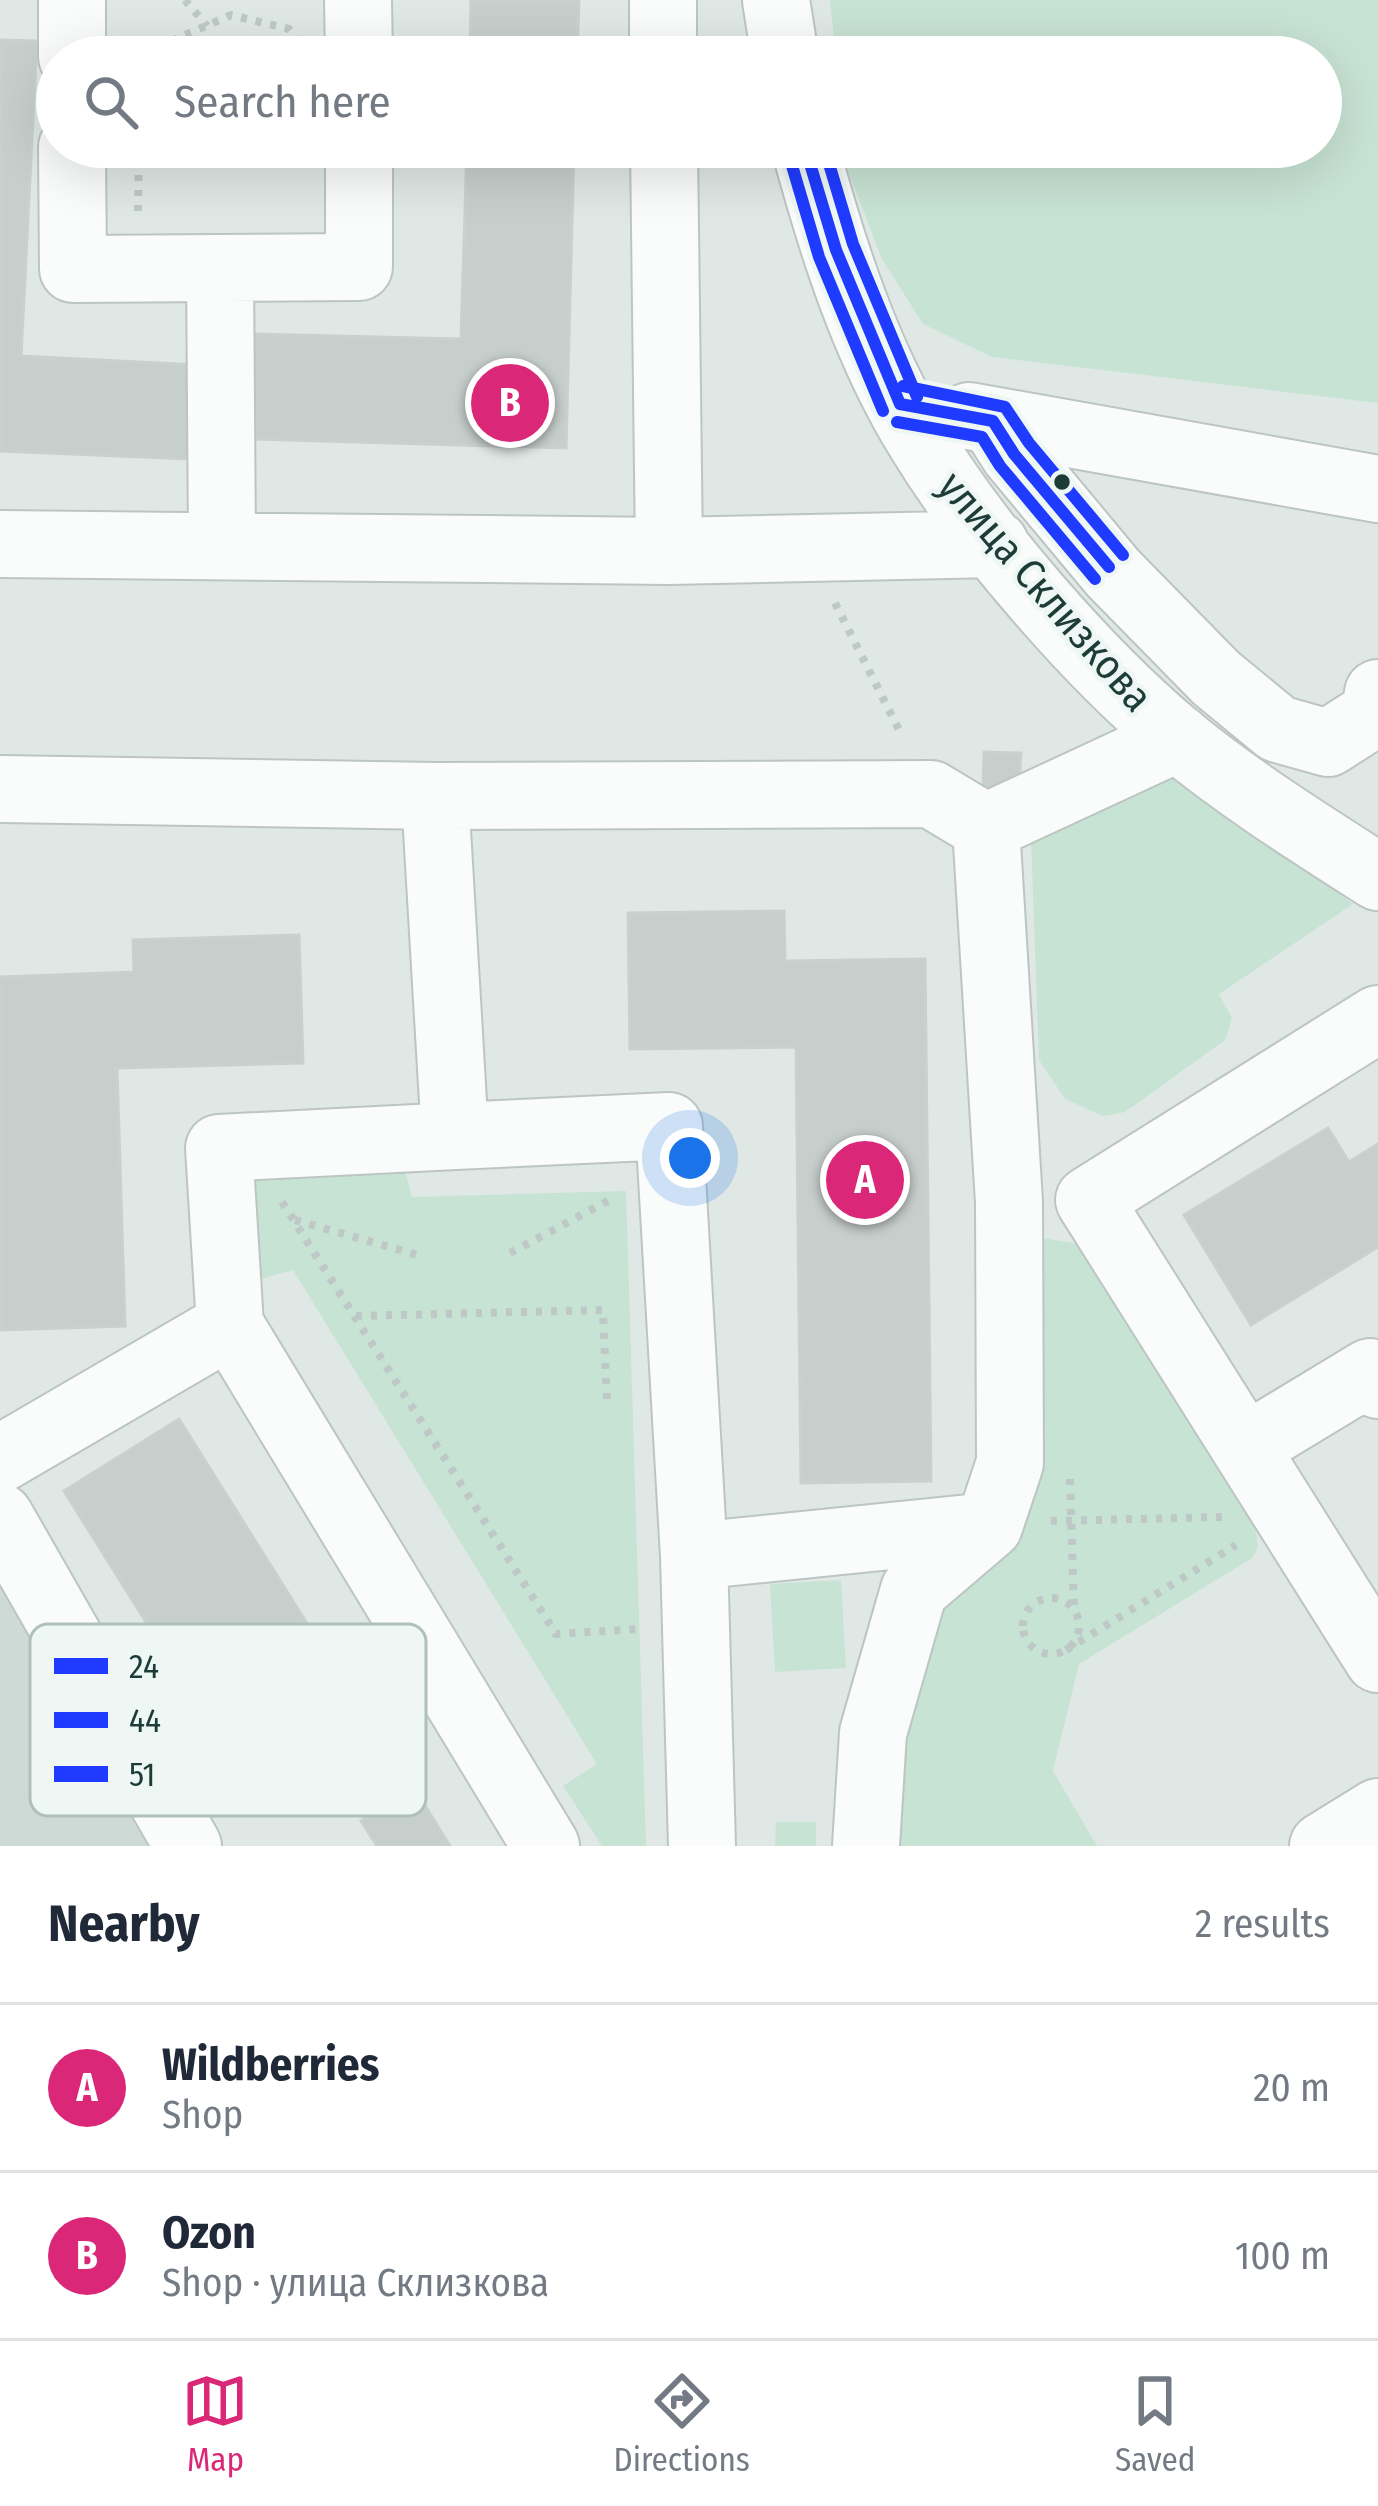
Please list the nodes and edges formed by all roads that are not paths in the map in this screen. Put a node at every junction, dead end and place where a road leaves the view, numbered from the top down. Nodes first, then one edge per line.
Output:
1 (72, 0) edge
2 (358, 0) edge
3 (663, 0) edge
4 (776, 0) edge
5 (72, 36) edge
6 (359, 36) edge
7 (663, 36) edge
8 (782, 36) edge
9 (72, 168) edge
10 (359, 168) edge
11 (664, 168) edge
12 (811, 168) edge
13 (220, 268) junction
14 (900, 404) junction
15 (993, 421) junction
16 (1378, 490) edge
17 (0, 544) edge
18 (222, 544) junction
19 (995, 544) junction
20 (669, 551) junction
21 (1378, 693) edge
22 (1178, 738) junction
23 (0, 789) edge
24 (436, 796) junction
25 (986, 827) junction
26 (1378, 877) edge
27 (1378, 1019) edge
28 (455, 1136) junction
29 (1089, 1200) junction
30 (1009, 1202) junction
31 (230, 1325) junction
32 (1378, 1384) edge
33 (1246, 1447) junction
34 (0, 1459) edge
35 (0, 1517) edge
36 (989, 1525) junction
37 (694, 1556) junction
38 (61, 1624) edge
39 (411, 1624) edge
40 (426, 1648) edge
41 (1378, 1659) edge
42 (1378, 1812) edge
43 (171, 1816) edge
44 (188, 1846) edge
45 (546, 1846) edge
46 (702, 1846) edge
47 (866, 1846) edge
48 (1323, 1846) edge

1 - 5 street
2 - 6 street
3 - 7 street
4 - 8 street
9 - 13 street
10 - 13 street
11 - 20 street
12 - 14 street, улица Склизкова
13 - 18 street
14 - 15 street
14 - 19 street, улица Склизкова
15 - 16 street
15 - 21 street
17 - 18 street
18 - 20 street
19 - 20 street
19 - 22 street, улица Склизкова
22 - 25 street
22 - 26 street, улица Склизкова
23 - 24 street
24 - 25 street
24 - 28 street
25 - 30 street
27 - 29 street
28 - 31 street
28 - 37 street
29 - 30 street
29 - 33 street
30 - 36 street
31 - 34 street
31 - 39 street
32 - 33 street
33 - 41 street
35 - 38 street
36 - 37 street
36 - 47 street
37 - 46 street
40 - 45 street
42 - 48 street
43 - 44 street

